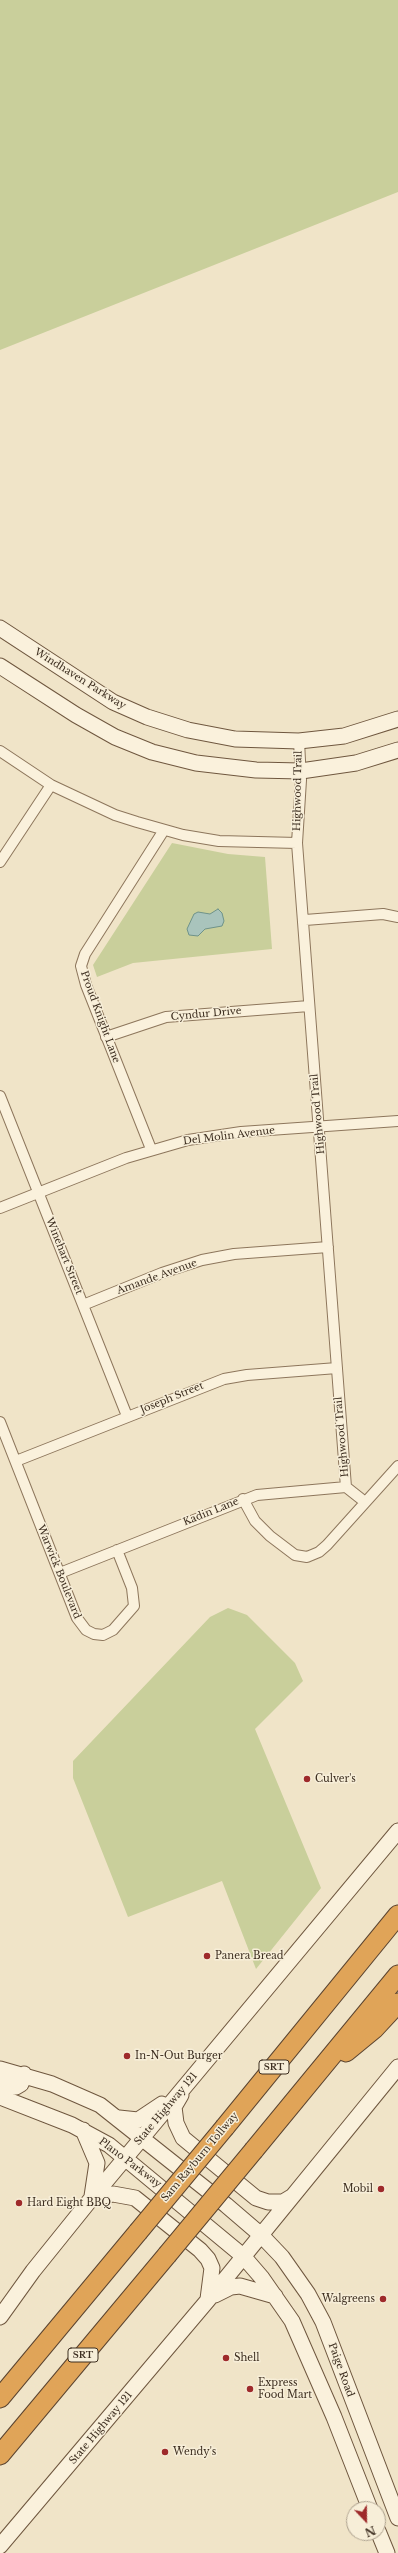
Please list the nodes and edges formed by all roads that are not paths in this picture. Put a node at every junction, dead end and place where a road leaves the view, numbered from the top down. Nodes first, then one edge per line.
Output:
1 (0, 628) edge
2 (0, 666) edge
3 (398, 719) edge
4 (299, 741) junction
5 (398, 750) edge
6 (0, 751) edge
7 (300, 771) junction
8 (51, 785) junction
9 (164, 830) junction
10 (298, 844) junction
11 (0, 862) edge
12 (398, 917) edge
13 (305, 920) junction
14 (309, 1006) junction
15 (106, 1037) junction
16 (0, 1096) edge
17 (398, 1121) edge
18 (320, 1127) junction
19 (151, 1149) junction
20 (38, 1192) junction
21 (0, 1208) edge
22 (328, 1247) junction
23 (83, 1305) junction
24 (337, 1368) junction
25 (127, 1416) junction
26 (0, 1422) edge
27 (16, 1461) junction
28 (398, 1466) edge
29 (346, 1487) junction
30 (242, 1500) junction
31 (365, 1502) junction
32 (117, 1550) junction
33 (60, 1573) junction
34 (398, 1831) edge
35 (398, 1915) edge
36 (398, 1975) edge
37 (398, 2003) edge
38 (398, 2067) edge
39 (0, 2069) edge
40 (24, 2074) junction
41 (314, 2078) junction
42 (0, 2083) edge
43 (186, 2085) junction
44 (0, 2097) edge
45 (119, 2118) junction
46 (83, 2130) junction
47 (142, 2137) junction
48 (125, 2157) junction
49 (294, 2196) junction
50 (91, 2199) junction
51 (261, 2235) junction
52 (243, 2256) junction
53 (275, 2296) junction
54 (208, 2300) junction
55 (0, 2317) edge
56 (4, 2392) edge
57 (0, 2455) edge
58 (379, 2472) junction
59 (358, 2480) junction
60 (367, 2501) edge
61 (398, 2518) edge
62 (382, 2541) edge
63 (0, 2546) edge
64 (387, 2553) edge

1 - 4 main road, Windhaven Parkway
2 - 7 main road
3 - 4 main road, Windhaven Parkway
4 - 7 street, Highwood Trail
5 - 7 main road
6 - 8 street
7 - 10 street, Highwood Trail
8 - 9 street
8 - 11 street
9 - 10 street
9 - 15 street, Proud Knight Lane
10 - 13 street, Highwood Trail
12 - 13 street
13 - 14 street, Highwood Trail
14 - 15 street, Cyndur Drive
14 - 18 street, Highwood Trail
15 - 19 street, Proud Knight Lane
16 - 20 street, Winehart Street
17 - 18 street, Del Molin Avenue
18 - 19 street, Del Molin Avenue
18 - 22 street, Highwood Trail
19 - 20 street, Del Molin Avenue
20 - 21 street, Del Molin Avenue
20 - 23 street, Winehart Street
22 - 23 street, Amande Avenue
22 - 24 street, Highwood Trail
23 - 25 street, Winehart Street
24 - 25 street, Joseph Street
24 - 29 street, Highwood Trail
25 - 27 street, Joseph Street
26 - 27 street, Warwick Boulevard
27 - 33 street, Warwick Boulevard
28 - 31 street
29 - 30 street, Kadin Lane
29 - 31 street
30 - 31 street
30 - 32 street, Kadin Lane
32 - 33 street, Kadin Lane
32 - 33 street, Warwick Boulevard
34 - 43 main road, State Highway 121
35 - 56 highway, Sam Rayburn Tollway / SRT, bridge
36 - 41 highway, SRT
37 - 41 highway
38 - 49 main road, State Highway 121
39 - 40 main road
40 - 42 main road
40 - 45 main road
41 - 57 highway, SRT, bridge
43 - 45 main road
43 - 47 main road, State Highway 121
43 - 49 main road
44 - 46 main road, Plano Parkway
45 - 47 main road
46 - 48 main road, Plano Parkway
46 - 50 main road
47 - 48 main road, State Highway 121
47 - 51 main road
48 - 50 main road, State Highway 121
48 - 52 main road, Plano Parkway
49 - 51 main road, State Highway 121
50 - 54 main road
50 - 55 main road, State Highway 121
51 - 52 main road, State Highway 121
51 - 58 main road, Paige Road
52 - 53 main road
52 - 54 main road, State Highway 121
53 - 54 main road
53 - 59 main road
54 - 63 main road, State Highway 121
58 - 59 main road
58 - 61 main road, Paige Road
59 - 60 main road
62 - 64 main road

